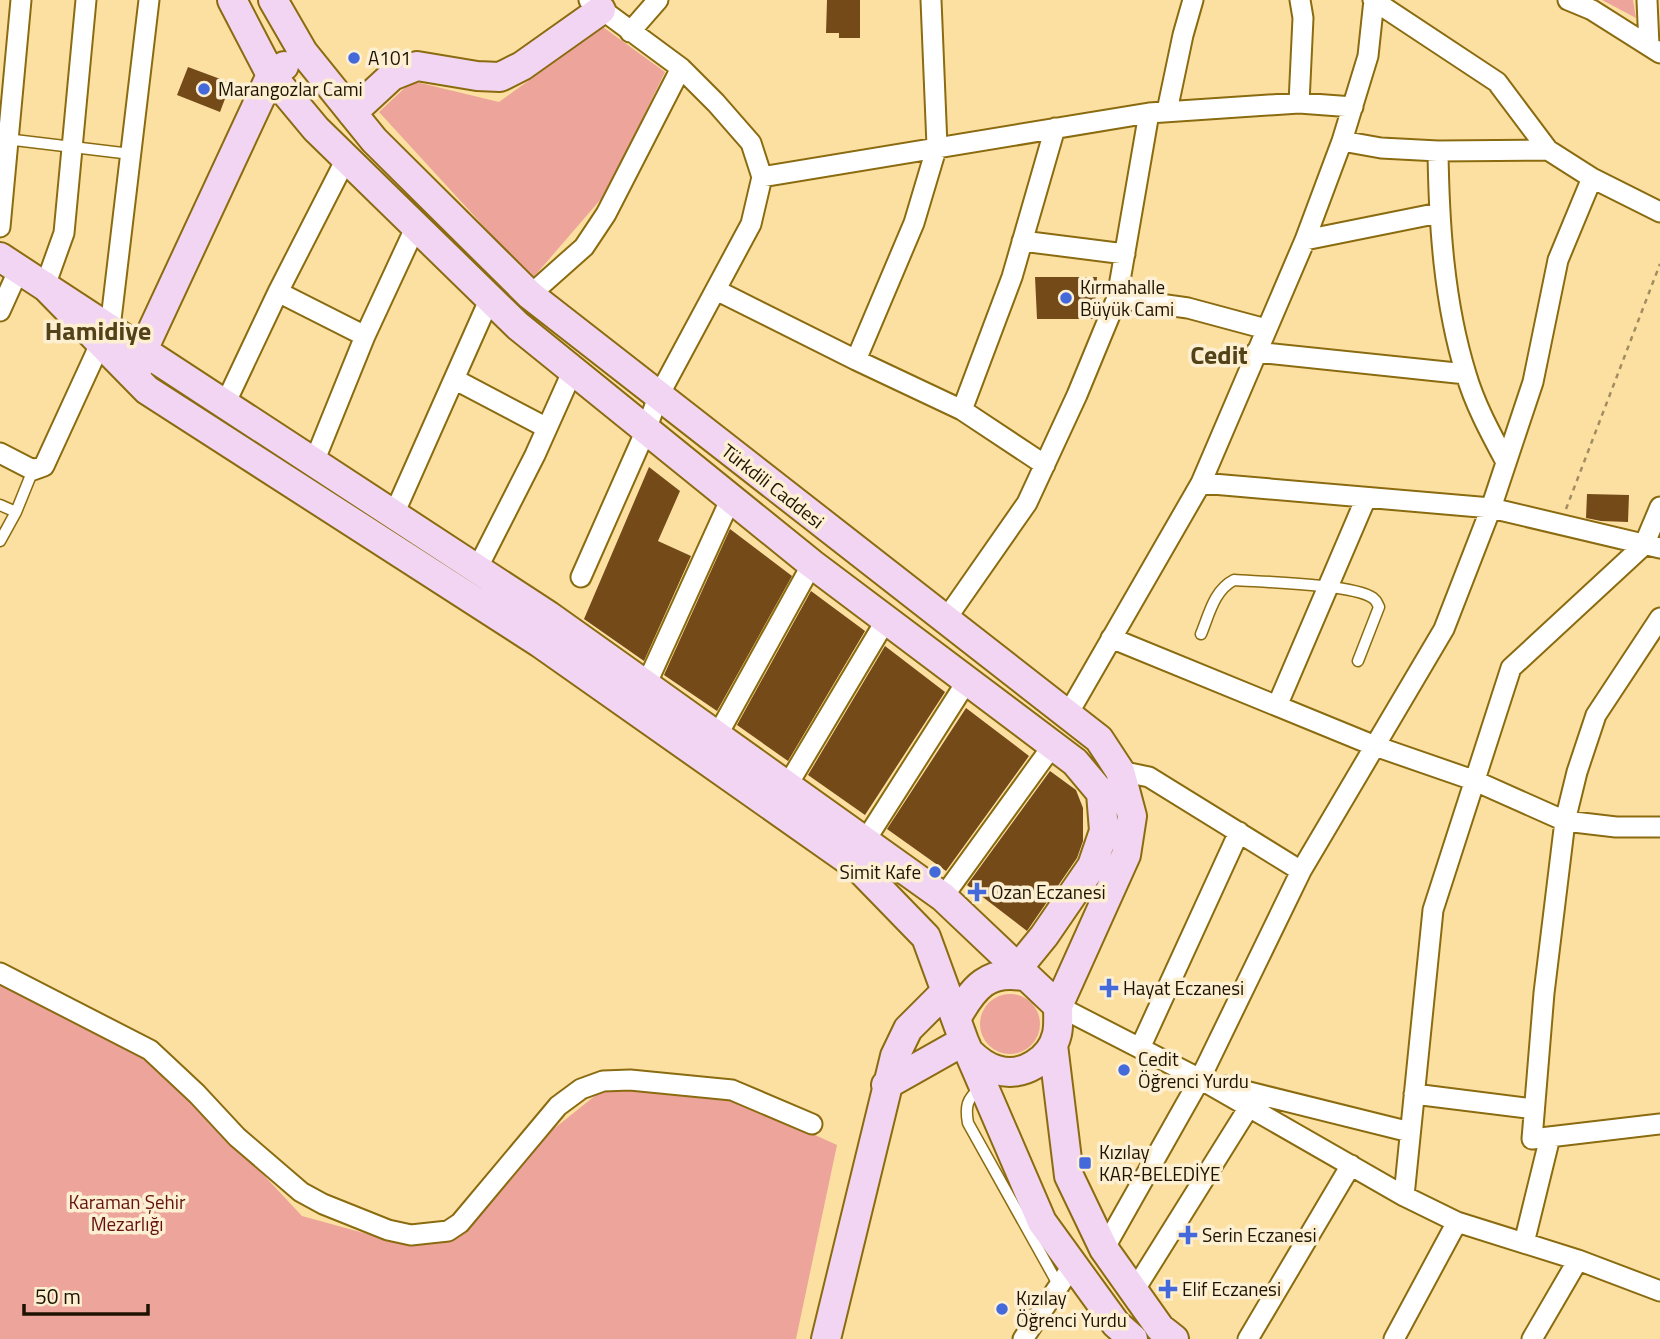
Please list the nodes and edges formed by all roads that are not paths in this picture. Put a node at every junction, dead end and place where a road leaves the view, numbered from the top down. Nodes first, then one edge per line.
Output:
1 (21, 0) edge
2 (86, 0) edge
3 (149, 0) edge
4 (232, 0) edge
5 (273, 0) edge
6 (658, 0) edge
7 (932, 0) edge
8 (1193, 0) edge
9 (1300, 0) edge
10 (1374, 0) edge
11 (1568, 0) edge
12 (1647, 0) edge
13 (595, 5) edge
14 (630, 32) junction
15 (1655, 50) edge
16 (303, 52) junction
17 (681, 68) junction
18 (271, 75) junction
19 (1299, 103) junction
20 (1353, 107) junction
21 (1158, 112) junction
22 (352, 113) junction
23 (1055, 128) junction
24 (4, 139) edge
25 (1342, 141) junction
26 (937, 146) junction
27 (72, 147) junction
28 (1548, 150) junction
29 (1438, 151) junction
30 (131, 154) junction
31 (346, 159) junction
32 (762, 177) junction
33 (1592, 178) junction
34 (1660, 212) edge
35 (1439, 213) junction
36 (416, 226) junction
37 (0, 227) edge
38 (1305, 240) junction
39 (1022, 241) junction
40 (1125, 254) junction
41 (10, 263) edge
42 (45, 286) junction
43 (716, 290) junction
44 (278, 292) junction
45 (530, 295) junction
46 (1117, 298) junction
47 (490, 299) junction
48 (0, 311) edge
49 (1266, 329) junction
50 (365, 337) junction
51 (143, 350) junction
52 (116, 352) junction
53 (1256, 352) junction
54 (856, 360) junction
55 (573, 370) junction
56 (1465, 374) junction
57 (454, 379) junction
58 (658, 397) junction
59 (225, 404) junction
60 (962, 410) junction
61 (547, 428) junction
62 (646, 430) junction
63 (0, 453) edge
64 (314, 462) junction
65 (1506, 462) junction
66 (1045, 465) junction
67 (33, 470) junction
68 (1201, 483) junction
69 (731, 498) junction
70 (1366, 498) junction
71 (0, 506) edge
72 (1660, 507) edge
73 (1491, 508) junction
74 (16, 512) junction
75 (394, 514) junction
76 (0, 541) edge
77 (1652, 546) edge
78 (812, 564) junction
79 (477, 569) junction
80 (581, 577) dead end
81 (1328, 587) junction
82 (1660, 618) edge
83 (946, 619) junction
84 (886, 620) junction
85 (1201, 635) dead end
86 (1111, 638) junction
87 (1358, 661) dead end
88 (967, 681) junction
89 (646, 685) junction
90 (1277, 706) junction
91 (1068, 714) junction
92 (717, 736) junction
93 (1053, 745) junction
94 (1375, 746) junction
95 (1120, 771) junction
96 (1473, 780) junction
97 (787, 786) junction
98 (1564, 821) junction
99 (1660, 827) edge
100 (1238, 832) junction
101 (865, 841) junction
102 (1301, 871) junction
103 (943, 897) junction
104 (1023, 972) junction
105 (0, 973) edge
106 (945, 992) junction
107 (1058, 1006) junction
108 (963, 1037) junction
109 (1053, 1045) junction
110 (1140, 1048) junction
111 (1200, 1079) junction
112 (886, 1085) junction
113 (1414, 1094) junction
114 (1249, 1107) junction
115 (1534, 1109) junction
116 (812, 1124) dead end
117 (1660, 1125) edge
118 (1410, 1132) junction
119 (1550, 1137) junction
120 (1351, 1165) junction
121 (1404, 1196) junction
122 (1457, 1222) junction
123 (1524, 1243) junction
124 (1104, 1249) junction
125 (1578, 1260) junction
126 (1066, 1275) junction
127 (1660, 1290) edge
128 (1134, 1291) junction
129 (826, 1339) edge
130 (1023, 1339) edge
131 (1133, 1339) edge
132 (1174, 1339) edge
133 (1248, 1339) edge
134 (1394, 1339) edge
135 (1532, 1339) edge

1 - 24 street
2 - 27 street
3 - 30 street
4 - 18 main road, Türkdili Caddesi
5 - 16 main road, Türkdili Caddesi
6 - 14 street
7 - 26 street
8 - 21 street
9 - 19 street
10 - 20 street
10 - 28 street
11 - 15 street
12 - 15 street
13 - 14 street
13 - 22 main road
14 - 17 street
16 - 18 main road
16 - 22 main road, Türkdili Caddesi
17 - 32 street
17 - 45 street
18 - 31 main road, Türkdili Caddesi
18 - 51 main road
19 - 20 street
19 - 21 street
20 - 25 street
21 - 23 street
21 - 40 street
22 - 45 main road, Türkdili Caddesi
23 - 26 street
23 - 39 street
24 - 27 lane
24 - 37 street
25 - 29 street
25 - 38 street
26 - 32 street
26 - 54 street
27 - 30 lane
27 - 42 street
28 - 29 street
28 - 33 street
29 - 35 street
30 - 52 street
31 - 36 main road, Türkdili Caddesi
31 - 44 street
32 - 43 street
33 - 34 street
33 - 65 street
35 - 38 street
35 - 56 street
36 - 47 main road, Türkdili Caddesi
36 - 50 street
38 - 49 street
39 - 40 street
39 - 60 street
40 - 46 street
41 - 42 main road
41 - 48 street
42 - 52 main road
43 - 54 street
43 - 58 street
44 - 50 street
44 - 59 street
45 - 58 main road, Türkdili Caddesi
46 - 49 street
46 - 66 street
47 - 55 main road, Türkdili Caddesi
47 - 57 street
49 - 53 street
50 - 64 street
51 - 52 main road
51 - 52 main road
51 - 59 main road
52 - 67 street
52 - 106 main road
53 - 56 street
53 - 68 street
54 - 60 street
55 - 61 street
55 - 62 main road, Türkdili Caddesi
56 - 65 street
57 - 61 street
57 - 75 street
58 - 62 street
58 - 83 main road, Türkdili Caddesi
59 - 64 main road
60 - 66 street
61 - 79 street
62 - 69 main road, Türkdili Caddesi
62 - 80 street
63 - 67 street
64 - 75 main road
65 - 73 street
66 - 83 street
67 - 74 lane
68 - 70 street
68 - 86 street
69 - 78 main road, Türkdili Caddesi
69 - 89 street
70 - 73 street
70 - 81 street
71 - 74 lane
72 - 77 street
73 - 77 street
73 - 94 street
74 - 76 lane
75 - 79 main road
77 - 96 street
78 - 84 main road, Türkdili Caddesi
78 - 92 street
79 - 89 main road
81 - 85 lane
81 - 87 lane
81 - 90 street
82 - 98 street
83 - 91 main road, Türkdili Caddesi
84 - 88 main road, Türkdili Caddesi
84 - 97 street
86 - 90 street
86 - 91 street
88 - 93 main road, Türkdili Caddesi
88 - 101 street
89 - 92 main road
90 - 94 street
91 - 95 main road, Türkdili Caddesi
92 - 97 main road
93 - 103 street
93 - 104 main road, Türkdili Caddesi
94 - 96 street
94 - 102 street
95 - 100 street
95 - 107 main road, Türkdili Caddesi
96 - 98 street
96 - 113 street
97 - 101 main road
98 - 99 street
98 - 115 street
100 - 102 street
100 - 110 street
101 - 103 main road
102 - 111 street
103 - 104 main road
104 - 107 main road
104 - 108 main road
105 - 116 street
106 - 108 main road
106 - 112 main road
107 - 109 main road
107 - 110 street
108 - 109 main road
108 - 112 main road
108 - 126 main road
109 - 124 main road
110 - 111 street
111 - 114 street
111 - 118 street
111 - 124 street
112 - 129 main road
113 - 115 street
113 - 118 street
114 - 120 street
114 - 128 street
115 - 119 street
117 - 119 street
118 - 121 street
119 - 123 street
120 - 121 street
120 - 133 street
121 - 122 street
122 - 123 street
122 - 134 street
123 - 125 street
124 - 128 main road
125 - 127 street
125 - 135 street
126 - 130 street
126 - 131 main road
128 - 132 main road

